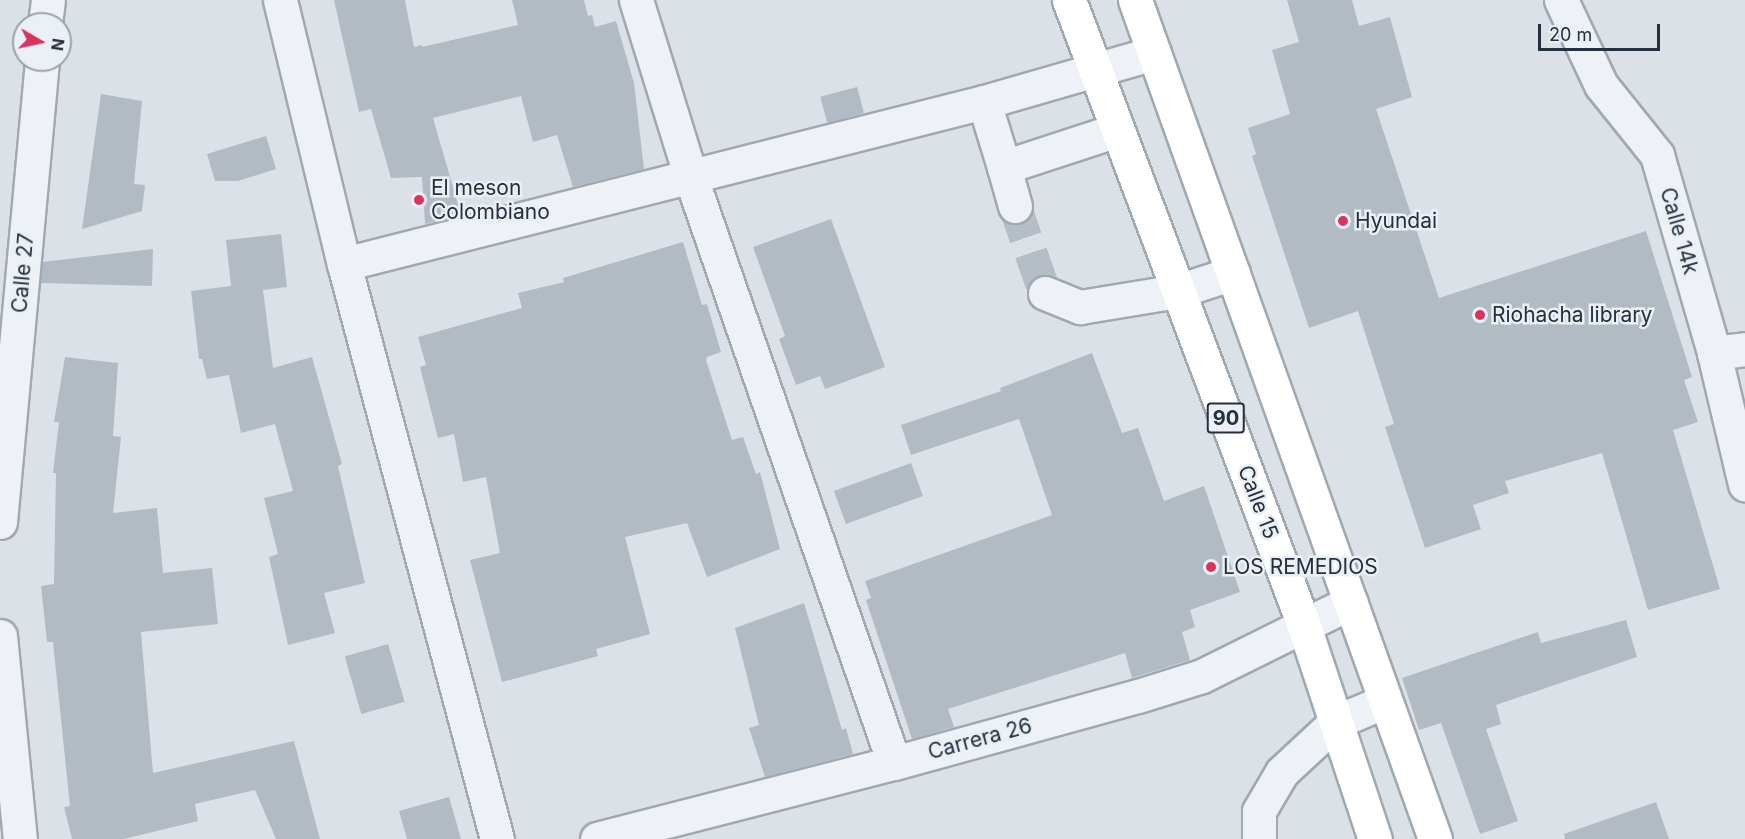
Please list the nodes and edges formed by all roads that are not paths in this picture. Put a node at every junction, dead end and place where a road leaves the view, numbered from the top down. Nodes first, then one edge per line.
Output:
1 (280, 0) edge
2 (636, 0) edge
3 (1069, 0) edge
4 (1135, 0) edge
5 (1561, 0) edge
6 (1154, 53) junction
7 (1095, 71) junction
8 (41, 72) edge
9 (984, 102) junction
10 (1117, 130) junction
11 (1004, 167) junction
12 (691, 178) junction
13 (1015, 206) tunnel mouth
14 (344, 264) junction
15 (1233, 273) junction
16 (1178, 291) junction
17 (1044, 293) dead end
18 (1730, 351) edge
19 (1745, 484) edge
20 (0, 522) edge
21 (1351, 602) junction
22 (1303, 623) junction
23 (0, 636) edge
24 (1385, 701) junction
25 (1336, 722) junction
26 (894, 763) junction
27 (20, 839) edge
28 (497, 839) edge
29 (597, 839) edge
30 (1259, 839) edge
31 (1375, 839) edge
32 (1435, 839) edge

1 - 14 street
2 - 12 street
3 - 7 highway, Calle 15 / 90
4 - 6 highway, 90
5 - 18 street, Calle 14k
6 - 7 street
6 - 15 highway, 90
7 - 9 street
7 - 10 highway, Calle 15 / 90
8 - 20 street, Calle 27
9 - 11 street
9 - 12 street
10 - 11 street
10 - 16 highway, Calle 15 / 90
11 - 13 street
12 - 14 street
12 - 26 street
14 - 28 street
15 - 16 street
15 - 21 highway, 90
16 - 17 street
16 - 22 highway, Calle 15 / 90
18 - 19 street, Calle 14k
21 - 22 street, Carrera 26
21 - 24 highway, 90
22 - 25 highway, Calle 15 / 90
22 - 26 street, Carrera 26
23 - 27 street
24 - 25 street
24 - 32 highway, 90
25 - 30 street
25 - 31 highway, Calle 15 / 90
26 - 29 street, Carrera 26

